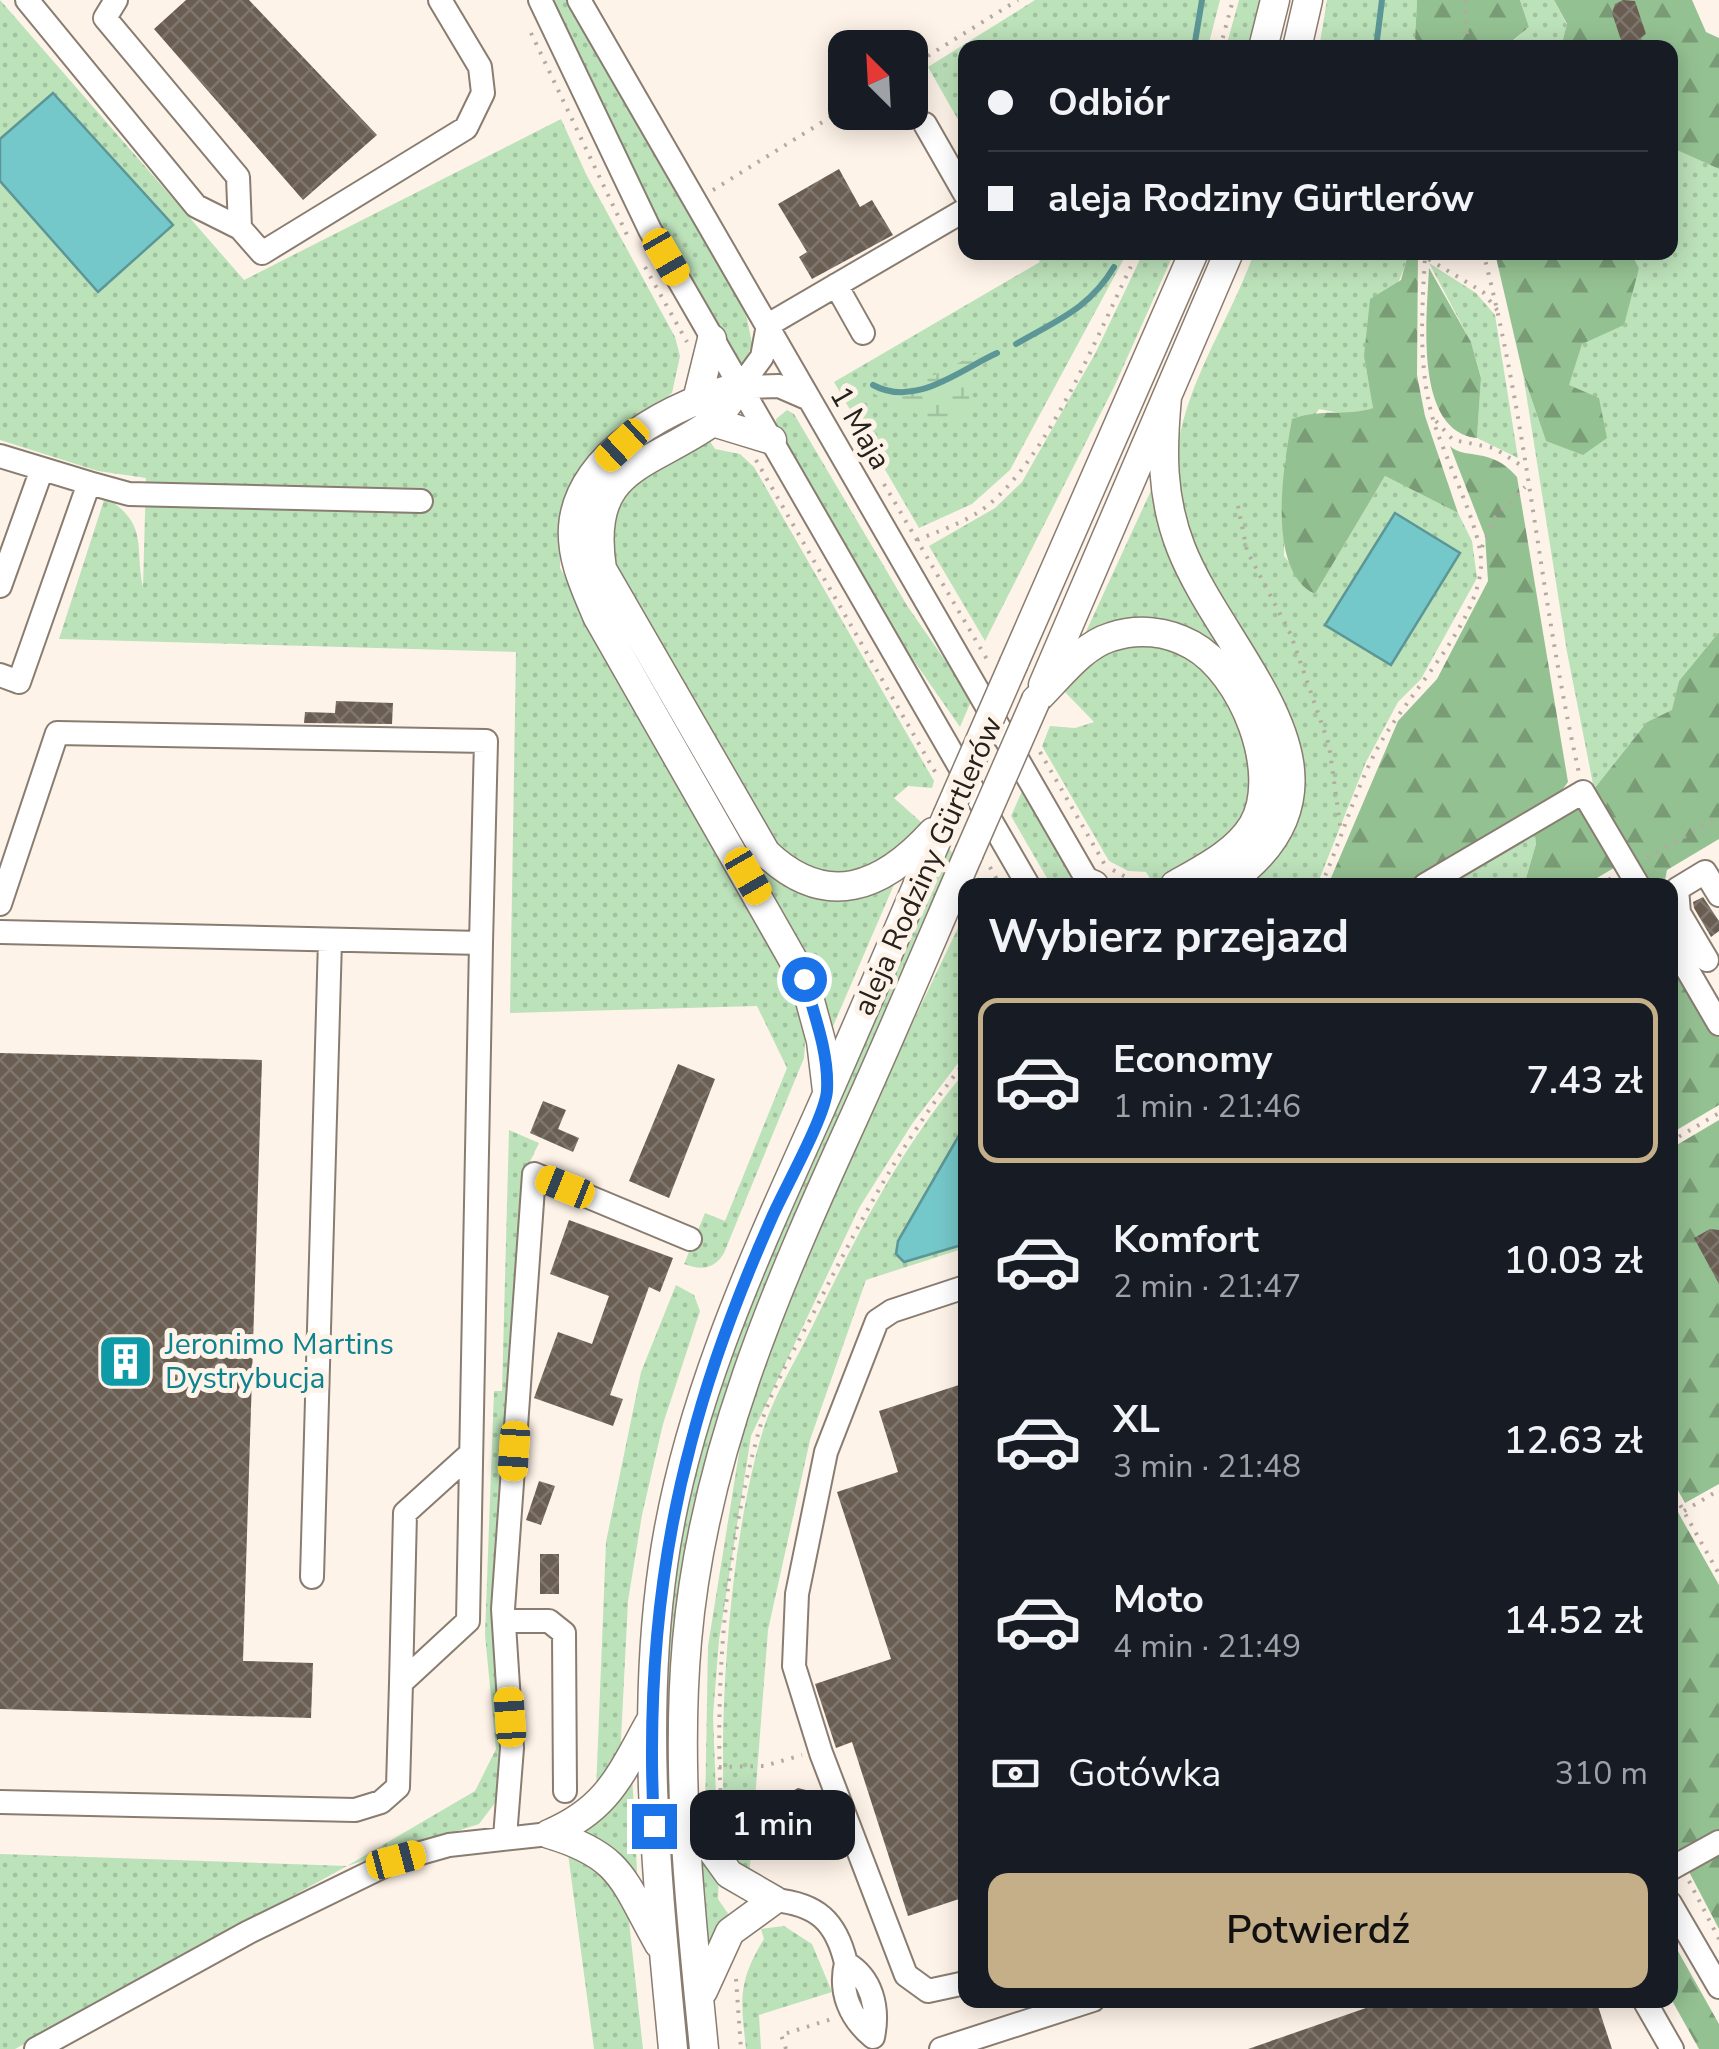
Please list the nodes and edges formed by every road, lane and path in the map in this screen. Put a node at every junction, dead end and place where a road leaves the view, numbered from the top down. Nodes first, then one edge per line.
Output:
1 (27, 0) edge
2 (116, 0) edge
3 (440, 0) edge
4 (540, 0) edge
5 (579, 0) edge
6 (1018, 0) edge
7 (1233, 0) edge
8 (1275, 0) edge
9 (1308, 0) edge
10 (1464, 0) edge
11 (527, 26) dead end
12 (1222, 40) edge
13 (1265, 40) edge
14 (1299, 40) edge
15 (1467, 40) edge
16 (928, 57) edge
17 (828, 119) edge
18 (928, 129) edge
19 (704, 174) dead end
20 (958, 182) edge
21 (705, 196) junction
22 (721, 203) dead end
23 (958, 214) edge
24 (240, 228) junction
25 (632, 242) dead end
26 (639, 256) dead end
27 (1134, 260) edge
28 (1190, 260) edge
29 (1226, 260) edge
30 (1425, 260) edge
31 (1430, 260) edge
32 (1485, 260) edge
33 (836, 285) junction
34 (1501, 315) junction
35 (768, 326) junction
36 (863, 333) dead end
37 (712, 339) junction
38 (688, 356) dead end
39 (740, 386) junction
40 (698, 396) junction
41 (1167, 398) junction
42 (809, 399) junction
43 (1432, 417) junction
44 (713, 422) junction
45 (772, 440) junction
46 (743, 450) dead end
47 (0, 456) edge
48 (42, 468) junction
49 (1524, 468) junction
50 (879, 474) dead end
51 (89, 483) junction
52 (1527, 486) junction
53 (421, 501) dead end
54 (1238, 506) dead end
55 (917, 540) junction
56 (1481, 552) junction
57 (0, 586) edge
58 (1005, 669) junction
59 (0, 675) edge
60 (1036, 700) junction
61 (1035, 742) dead end
62 (1583, 792) junction
63 (946, 803) junction
64 (1719, 818) edge
65 (1342, 837) junction
66 (975, 853) junction
67 (1633, 877) edge
68 (964, 878) edge
69 (995, 878) edge
70 (1024, 878) edge
71 (1088, 878) edge
72 (1127, 878) edge
73 (1187, 878) edge
74 (1233, 878) edge
75 (1324, 878) edge
76 (1437, 878) edge
77 (958, 890) edge
78 (1719, 895) edge
79 (0, 904) edge
80 (0, 932) edge
81 (330, 940) junction
82 (482, 943) junction
83 (1678, 945) edge
84 (1705, 961) edge
85 (1719, 1024) edge
86 (958, 1071) edge
87 (828, 1092) junction
88 (1719, 1113) edge
89 (1678, 1137) edge
90 (690, 1239) dead end
91 (958, 1289) edge
92 (468, 1456) junction
93 (1719, 1490) edge
94 (1678, 1500) edge
95 (1684, 1511) junction
96 (1719, 1574) edge
97 (312, 1577) dead end
98 (504, 1621) junction
99 (400, 1682) junction
100 (650, 1720) junction
101 (799, 1756) dead end
102 (719, 1766) junction
103 (565, 1790) dead end
104 (0, 1802) edge
105 (685, 1812) junction
106 (549, 1834) junction
107 (723, 1835) dead end
108 (504, 1836) junction
109 (1719, 1842) edge
110 (1678, 1864) edge
111 (1678, 1871) edge
112 (774, 1900) junction
113 (1678, 1917) edge
114 (1719, 1939) edge
115 (664, 1954) junction
116 (738, 1968) dead end
117 (958, 1985) edge
118 (1719, 1988) edge
119 (700, 2002) junction
120 (1068, 2008) edge
121 (1649, 2008) edge
122 (843, 2015) dead end
123 (875, 2043) edge
124 (36, 2049) edge
125 (673, 2049) edge
126 (704, 2049) edge
127 (741, 2049) edge
128 (786, 2049) edge
129 (941, 2049) edge
130 (1672, 2049) edge

1 - 24 street
2 - 24 street
3 - 24 street
4 - 37 street
5 - 21 street, 1 Maja
6 - 16 path
7 - 12 path
8 - 13 main road
9 - 14 main road
10 - 15 path
11 - 25 path
17 - 21 path
18 - 20 street
19 - 21 path
21 - 22 path
21 - 35 street, 1 Maja
23 - 33 street
26 - 38 path
27 - 55 path
28 - 58 main road, aleja Rodziny Gürtlerów
29 - 41 main road, aleja Rodziny Gürtlerów
30 - 43 path
31 - 34 path
32 - 34 path
33 - 35 street
33 - 36 street
34 - 49 path
35 - 39 street
35 - 42 street, 1 Maja
37 - 39 street
37 - 40 main road
39 - 40 main road
39 - 42 street
39 - 44 main road
39 - 45 street
40 - 87 main road
41 - 60 main road, aleja Rodziny Gürtlerów
41 - 74 main road
42 - 71 street, 1 Maja
43 - 49 path
43 - 56 path
44 - 45 main road
44 - 63 main road
45 - 70 street
46 - 63 path
47 - 48 street
48 - 51 street
48 - 57 street
49 - 52 path
50 - 55 path
51 - 53 street
51 - 59 street
52 - 56 path
52 - 62 path
54 - 65 path
55 - 58 path
56 - 65 path
58 - 63 main road, aleja Rodziny Gürtlerów, bridge
60 - 66 main road, aleja Rodziny Gürtlerów, bridge
60 - 73 main road
61 - 72 path
62 - 67 street
62 - 76 street
63 - 87 main road, aleja Rodziny Gürtlerów
64 - 67 path
65 - 75 path
66 - 68 main road, aleja Rodziny Gürtlerów
66 - 69 path
77 - 105 main road, aleja Rodziny Gürtlerów
78 - 84 street
79 - 82 street
80 - 81 street
81 - 82 street
81 - 97 street
82 - 92 street
83 - 84 street
84 - 85 street
86 - 102 path
87 - 100 main road, aleja Rodziny Gürtlerów
88 - 89 path
90 - 98 street
91 - 117 street
92 - 99 street
92 - 99 street
93 - 95 path
94 - 95 path
95 - 96 path
98 - 103 street
98 - 108 street
99 - 104 street
100 - 106 main road
100 - 115 main road, aleja Rodziny Gürtlerów
101 - 102 path
102 - 107 path
105 - 112 main road
105 - 119 main road, aleja Rodziny Gürtlerów
106 - 108 street
106 - 115 main road
108 - 124 street
109 - 110 street
111 - 114 path
112 - 119 main road
112 - 123 street
113 - 118 street
115 - 125 main road, aleja Rodziny Gürtlerów
116 - 127 path
119 - 126 main road, aleja Rodziny Gürtlerów
120 - 129 street
121 - 130 street
122 - 128 path

